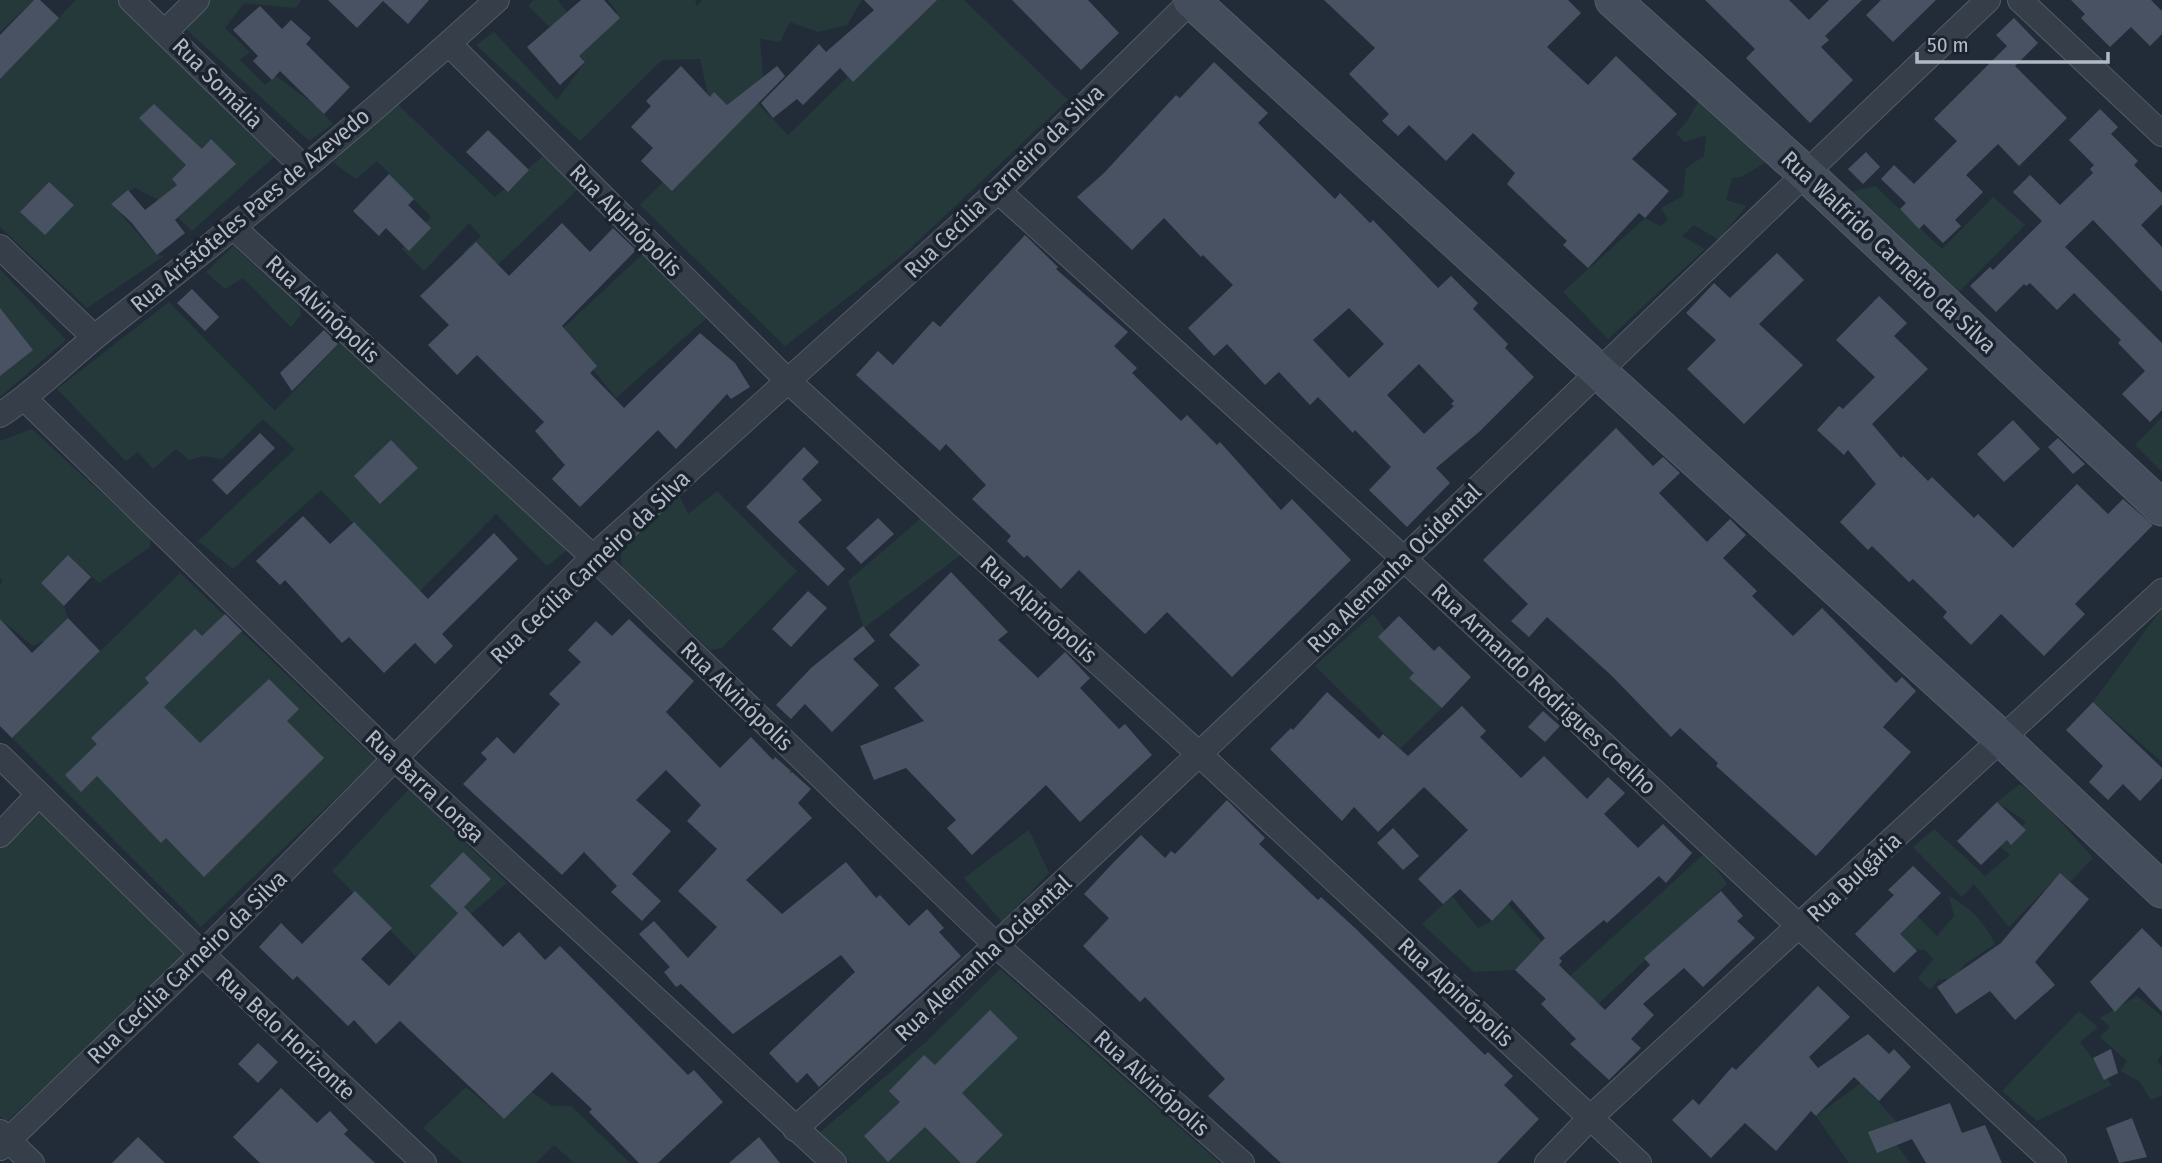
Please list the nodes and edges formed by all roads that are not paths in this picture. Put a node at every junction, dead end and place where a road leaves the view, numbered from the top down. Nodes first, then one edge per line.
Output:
1 (131, 0) edge
2 (197, 0) edge
3 (497, 0) edge
4 (1191, 0) edge
5 (1614, 0) edge
6 (1987, 0) edge
7 (2020, 0) edge
8 (166, 30) junction
9 (449, 44) junction
10 (2162, 134) edge
11 (303, 167) junction
12 (1805, 173) junction
13 (998, 191) junction
14 (234, 228) junction
15 (0, 247) edge
16 (94, 337) junction
17 (1597, 374) junction
18 (788, 381) junction
19 (25, 399) junction
20 (0, 415) edge
21 (2162, 508) edge
22 (593, 558) junction
23 (1404, 559) junction
24 (2162, 591) edge
25 (2002, 739) junction
26 (0, 755) edge
27 (1200, 755) junction
28 (396, 760) junction
29 (39, 794) junction
30 (0, 835) edge
31 (2162, 890) edge
32 (1801, 927) junction
33 (997, 946) junction
34 (202, 954) junction
35 (1591, 1117) junction
36 (795, 1129) junction
37 (3, 1140) edge
38 (32, 1163) edge
39 (424, 1163) edge
40 (834, 1163) edge
41 (1242, 1163) edge
42 (1547, 1163) edge
43 (1639, 1163) edge
44 (2054, 1163) edge

1 - 8 street, Rua Somália
2 - 8 street
3 - 9 street, Rua Aristóteles Paes de Azevedo
4 - 13 street, Rua Cecília Carneiro da Silva
4 - 17 main road
5 - 12 main road, Rua Walfrido Carneiro da Silva
6 - 12 street, Rua Alemanha Ocidental
7 - 10 street
8 - 11 street, Rua Somália
9 - 11 street, Rua Aristóteles Paes de Azevedo
9 - 18 street, Rua Alpinópolis
11 - 14 street, Rua Aristóteles Paes de Azevedo
12 - 17 street, Rua Alemanha Ocidental
12 - 21 main road, Rua Walfrido Carneiro da Silva
13 - 18 street, Rua Cecília Carneiro da Silva
13 - 23 street, Rua Armando Rodrigues Coelho
14 - 16 street, Rua Aristóteles Paes de Azevedo
14 - 22 street, Rua Alvinópolis
15 - 16 street
16 - 19 street, Rua Aristóteles Paes de Azevedo
17 - 23 street, Rua Alemanha Ocidental
17 - 25 main road
18 - 22 street, Rua Cecília Carneiro da Silva
18 - 27 street, Rua Alpinópolis
19 - 20 street, Rua Aristóteles Paes de Azevedo
19 - 28 street, Rua Barra Longa
22 - 28 street, Rua Cecília Carneiro da Silva
22 - 33 street, Rua Alvinópolis
23 - 27 street, Rua Alemanha Ocidental
23 - 32 street, Rua Armando Rodrigues Coelho
24 - 25 street, Rua Bulgária
25 - 31 main road
25 - 32 street, Rua Bulgária
26 - 29 street, Rua Belo Horizonte
27 - 33 street, Rua Alemanha Ocidental
27 - 35 street, Rua Alpinópolis
28 - 34 street, Rua Cecília Carneiro da Silva
28 - 36 street, Rua Barra Longa
29 - 30 street
29 - 34 street, Rua Belo Horizonte
32 - 35 street, Rua Bulgária
32 - 44 street, Rua Armando Rodrigues Coelho
33 - 36 street, Rua Alemanha Ocidental
33 - 41 street, Rua Alvinópolis
34 - 37 street, Rua Cecília Carneiro da Silva
34 - 39 street, Rua Belo Horizonte
35 - 42 street, Rua Bulgária
35 - 43 street, Rua Alpinópolis
36 - 40 street, Rua Barra Longa
37 - 38 street

